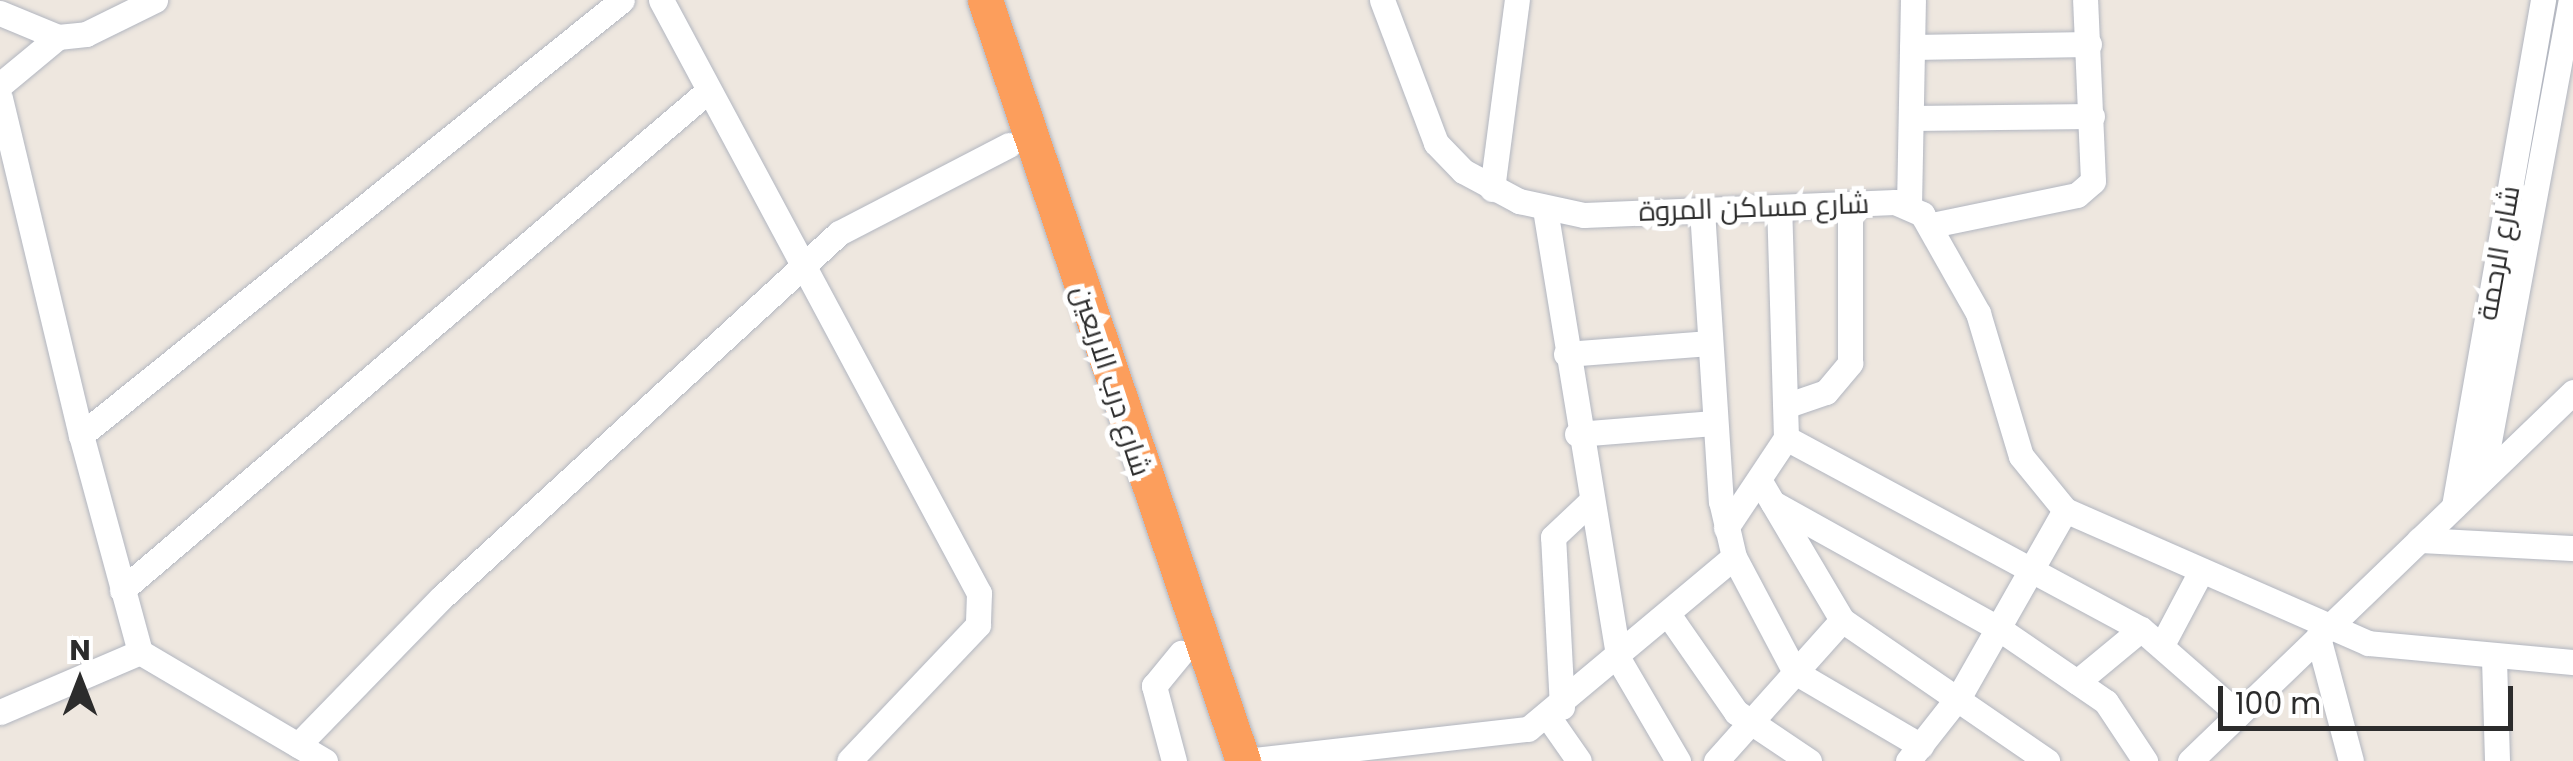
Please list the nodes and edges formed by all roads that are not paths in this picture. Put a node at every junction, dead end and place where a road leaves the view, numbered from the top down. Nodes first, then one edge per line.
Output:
1 (155, 0) edge
2 (622, 0) edge
3 (661, 0) edge
4 (960, 0) edge
5 (985, 0) edge
6 (1382, 0) edge
7 (1517, 0) edge
8 (1913, 0) edge
9 (2085, 0) edge
10 (2543, 0) edge
11 (2571, 0) edge
12 (6, 15) edge
13 (58, 37) junction
14 (2089, 44) junction
15 (1912, 46) junction
16 (0, 84) edge
17 (708, 91) junction
18 (0, 98) edge
19 (2092, 116) junction
20 (1911, 118) junction
21 (1010, 145) junction
22 (1492, 189) junction
23 (1850, 204) junction
24 (1909, 206) junction
25 (1779, 207) junction
26 (1545, 209) junction
27 (1702, 210) junction
28 (1932, 225) junction
29 (804, 264) junction
30 (1710, 343) junction
31 (1566, 354) junction
32 (2573, 392) edge
33 (1788, 405) junction
34 (1714, 423) junction
35 (1578, 434) junction
36 (81, 435) junction
37 (1786, 438) junction
38 (1122, 452) junction
39 (2482, 479) junction
40 (1767, 493) junction
41 (1588, 504) junction
42 (2454, 506) junction
43 (2065, 510) junction
44 (1726, 528) junction
45 (2419, 540) junction
46 (2573, 548) edge
47 (1734, 557) junction
48 (2032, 571) junction
49 (2200, 573) junction
50 (122, 590) junction
51 (1670, 617) junction
52 (1842, 620) junction
53 (2001, 630) junction
54 (2323, 632) junction
55 (2152, 636) junction
56 (140, 652) junction
57 (1181, 653) junction
58 (2494, 659) junction
59 (1619, 660) junction
60 (2573, 662) edge
61 (1795, 672) junction
62 (2077, 682) junction
63 (1960, 695) junction
64 (0, 712) edge
65 (1556, 712) junction
66 (2238, 714) junction
67 (1749, 724) junction
68 (1479, 738) junction
69 (298, 745) junction
70 (1417, 752) edge
71 (1343, 755) edge
72 (1914, 756) edge
73 (2196, 758) edge
74 (325, 761) edge
75 (849, 761) edge
76 (1174, 761) edge
77 (1217, 761) edge
78 (1244, 761) edge
79 (1492, 761) edge
80 (1580, 761) edge
81 (1678, 761) edge
82 (1716, 761) edge
83 (1809, 761) edge
84 (2048, 761) edge
85 (2145, 761) edge
86 (2351, 761) edge
87 (2497, 761) edge

1 - 13 street
2 - 36 street
3 - 17 street
4 - 21 highway, شارع درب الاربعين
5 - 38 highway, شارع درب الاربعين
6 - 22 street, شارع مساكن المروة
7 - 22 street
8 - 15 street
9 - 14 street
10 - 42 street, شارع الرحمة
11 - 39 street, شارع الرحمة
12 - 13 street
13 - 16 street
14 - 15 street
14 - 19 street
15 - 20 street
17 - 29 street
17 - 50 street
18 - 36 street
19 - 20 street
19 - 28 street
20 - 24 street
21 - 29 street
21 - 38 highway, شارع درب الاربعين
22 - 26 street, شارع مساكن المروة
23 - 24 street, شارع مساكن المروة
23 - 25 street, شارع مساكن المروة
23 - 33 street
24 - 28 street, شارع مساكن المروة
25 - 27 street, شارع مساكن المروة
25 - 33 street
26 - 27 street, شارع مساكن المروة
26 - 31 street
27 - 30 street
28 - 43 street, شارع مساكن المروة
29 - 69 street
29 - 75 street
30 - 31 street
30 - 34 street
31 - 35 street
32 - 39 street
33 - 37 street
34 - 35 street
34 - 44 street
35 - 41 street
36 - 50 street
37 - 40 street
37 - 48 street
38 - 57 highway, شارع درب الاربعين
38 - 78 highway, شارع درب الاربعين
39 - 42 street
40 - 44 street
40 - 52 street
40 - 53 street
41 - 59 street
41 - 65 street
42 - 45 street
43 - 48 street
43 - 49 street, شارع مساكن المروة
44 - 47 street
45 - 46 street
45 - 54 street
47 - 51 street
47 - 61 street
48 - 53 street
48 - 55 street
49 - 54 street, شارع مساكن المروة
49 - 55 street
50 - 56 street
51 - 59 street
51 - 67 street
52 - 61 street
52 - 63 street
53 - 62 street
53 - 63 street
54 - 58 street, شارع مساكن المروة
54 - 66 street
54 - 86 street
55 - 62 street
55 - 66 street
56 - 64 street
56 - 69 street
57 - 76 street
57 - 77 highway, شارع درب الاربعين
58 - 60 street, شارع مساكن المروة
58 - 87 street
59 - 65 street
59 - 81 street
61 - 67 street
61 - 72 street
62 - 85 street
63 - 72 street
63 - 84 street
65 - 68 street
65 - 80 street
66 - 73 street
67 - 82 street
67 - 83 street
68 - 70 street
68 - 79 street
69 - 74 street
70 - 71 street
71 - 78 street

